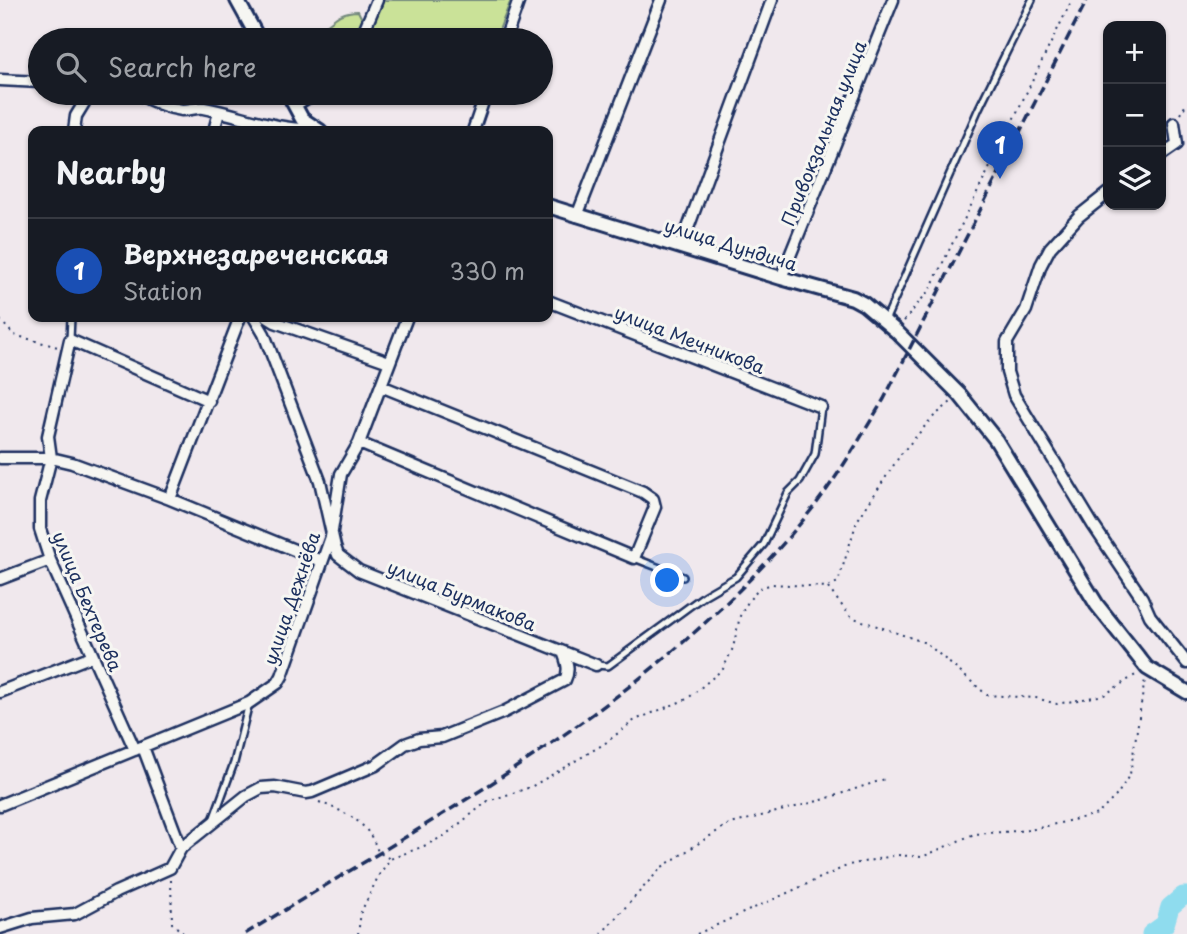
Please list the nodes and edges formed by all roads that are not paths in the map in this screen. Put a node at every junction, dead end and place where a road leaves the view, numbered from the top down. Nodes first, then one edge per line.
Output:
1 (237, 0) edge
2 (377, 0) edge
3 (519, 0) edge
4 (661, 0) edge
5 (772, 0) edge
6 (892, 0) edge
7 (1032, 0) edge
8 (252, 28) edge
9 (365, 28) edge
10 (509, 28) edge
11 (0, 80) edge
12 (28, 81) edge
13 (83, 105) edge
14 (165, 105) edge
15 (295, 105) edge
16 (482, 105) edge
17 (219, 112) junction
18 (1174, 123) road end
19 (75, 126) edge
20 (215, 126) edge
21 (273, 126) edge
22 (312, 126) edge
23 (475, 126) edge
24 (1166, 152) edge
25 (1103, 196) edge
26 (553, 208) edge
27 (577, 216) junction
28 (681, 247) junction
29 (781, 278) junction
30 (553, 303) edge
31 (885, 321) junction
32 (71, 322) edge
33 (238, 322) edge
34 (257, 322) edge
35 (275, 322) edge
36 (405, 322) edge
37 (69, 345) junction
38 (389, 362) junction
39 (381, 386) junction
40 (209, 401) junction
41 (821, 407) joint
42 (359, 443) junction
43 (0, 458) edge
44 (51, 458) junction
45 (170, 499) junction
46 (331, 537) junction
47 (634, 558) junction
48 (50, 560) junction
49 (321, 561) junction
50 (684, 577) dead end
51 (0, 579) edge
52 (563, 652) junction
53 (92, 656) junction
54 (1187, 663) edge
55 (596, 665) joint
56 (0, 692) edge
57 (1187, 692) edge
58 (249, 703) junction
59 (139, 749) junction
60 (0, 805) edge
61 (212, 822) junction
62 (181, 848) junction
63 (0, 928) edge

1 - 8 street
2 - 9 street
3 - 10 street
4 - 27 street
5 - 28 street
6 - 29 street, Привокзальная улица
7 - 31 lane
11 - 12 street
13 - 19 street
14 - 17 street
15 - 22 street
16 - 23 street
17 - 20 street
17 - 21 street
18 - 24 street
25 - 54 street
26 - 27 street, улица Дундича
27 - 28 street, улица Дундича
28 - 29 street, улица Дундича
29 - 31 street, улица Дундича
30 - 41 street, улица Мечникова
31 - 57 street, улица Дундича
32 - 37 lane
33 - 40 street
34 - 46 street
35 - 38 street
36 - 38 street, улица Дежнёва
37 - 40 street
37 - 44 street, улица Бехтерева
38 - 39 street, улица Дежнёва
39 - 42 street, улица Дежнёва
39 - 47 street
40 - 45 street
41 - 55 lane
42 - 46 street, улица Дежнёва
42 - 47 street
43 - 44 street
44 - 45 street
44 - 48 street, улица Бехтерева
45 - 49 street
46 - 49 street, улица Дежнёва
46 - 52 street, улица Бурмакова
47 - 50 lane
48 - 51 street
48 - 53 street, улица Бехтерева
49 - 58 street, улица Дежнёва
52 - 55 street, улица Бурмакова
52 - 61 street
53 - 56 street
53 - 59 street, улица Бехтерева
58 - 59 street, улица Дежнёва
58 - 61 lane
59 - 60 street, улица Дежнёва
59 - 62 street, улица Бехтерева
61 - 62 street
62 - 63 street

